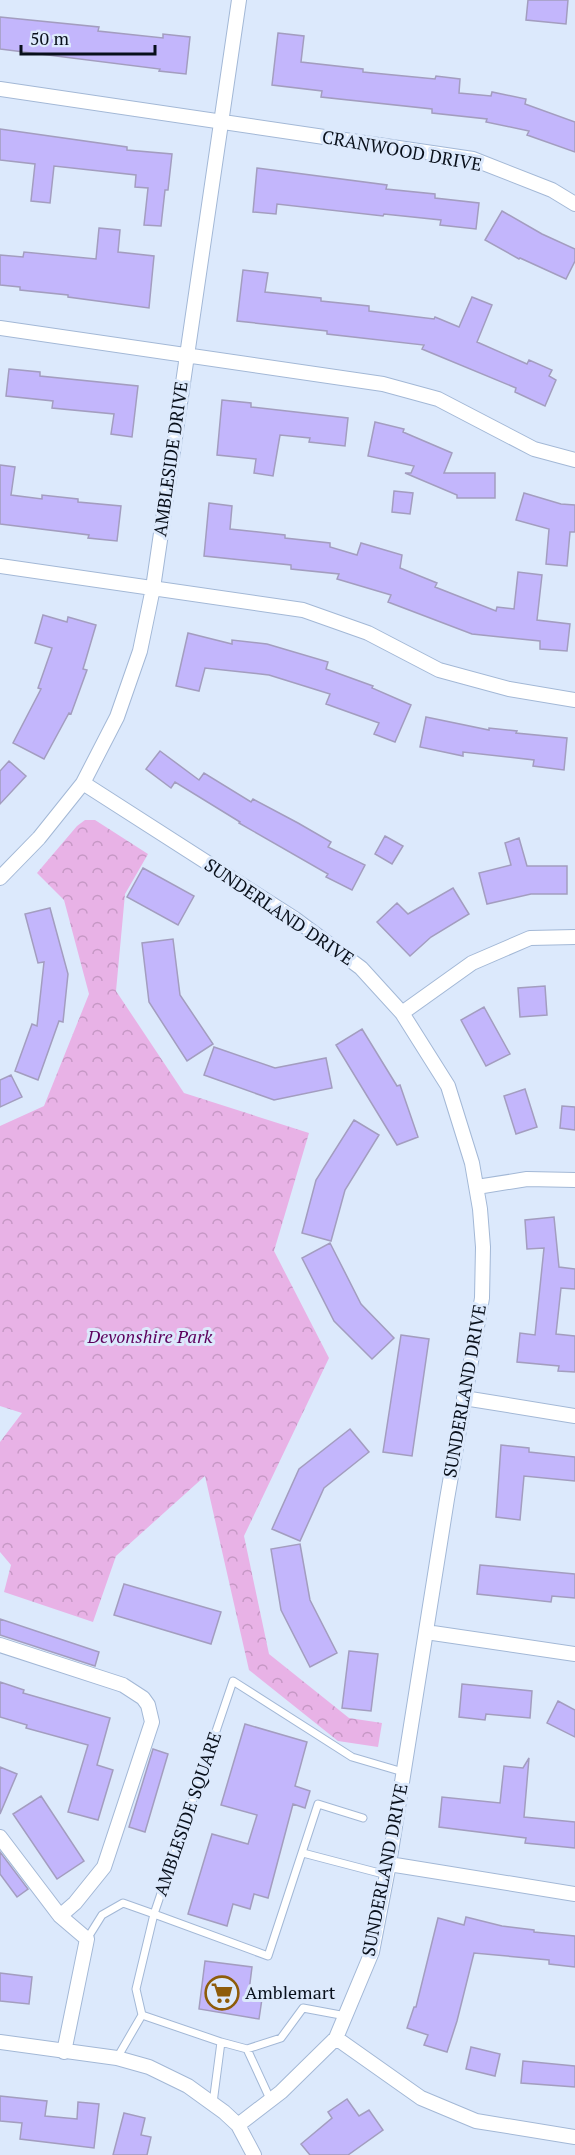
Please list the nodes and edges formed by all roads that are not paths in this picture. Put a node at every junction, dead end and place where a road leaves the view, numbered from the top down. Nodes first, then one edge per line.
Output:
1 (239, 0) edge
2 (0, 89) edge
3 (221, 122) junction
4 (575, 204) edge
5 (0, 328) edge
6 (186, 354) junction
7 (575, 460) edge
8 (0, 566) edge
9 (153, 588) junction
10 (575, 700) edge
11 (82, 783) junction
12 (0, 878) edge
13 (575, 937) edge
14 (402, 1013) junction
15 (575, 1180) edge
16 (477, 1187) junction
17 (464, 1398) junction
18 (575, 1416) edge
19 (426, 1632) junction
20 (0, 1645) edge
21 (575, 1654) edge
22 (404, 1772) junction
23 (363, 1818) dead end
24 (0, 1837) edge
25 (303, 1853) junction
26 (388, 1869) junction
27 (575, 1894) edge
28 (154, 1914) junction
29 (60, 1916) junction
30 (87, 1939) junction
31 (142, 2015) junction
32 (346, 2016) junction
33 (336, 2038) junction
34 (0, 2042) edge
35 (221, 2042) junction
36 (247, 2049) junction
37 (64, 2052) junction
38 (117, 2058) junction
39 (271, 2101) junction
40 (213, 2103) junction
41 (238, 2124) junction
42 (575, 2137) edge
43 (254, 2155) edge

1 - 3 street, AMBLESIDE DRIVE
2 - 3 street, CRANWOOD DRIVE
3 - 4 street, CRANWOOD DRIVE
3 - 6 street, AMBLESIDE DRIVE
5 - 6 street
6 - 7 street
6 - 9 street, AMBLESIDE DRIVE
8 - 9 street
9 - 10 street
9 - 11 street, AMBLESIDE DRIVE
11 - 12 street, AMBLESIDE DRIVE
11 - 14 street, SUNDERLAND DRIVE
13 - 14 street
14 - 16 street, SUNDERLAND DRIVE
15 - 16 street
16 - 17 street, SUNDERLAND DRIVE
17 - 18 street
17 - 19 street, SUNDERLAND DRIVE
19 - 21 street
19 - 22 street, SUNDERLAND DRIVE
20 - 29 street
22 - 26 street, SUNDERLAND DRIVE
22 - 28 lane, AMBLESIDE SQUARE
23 - 25 lane, AMBLESIDE SQUARE
24 - 29 street
25 - 26 lane
25 - 28 lane, AMBLESIDE SQUARE
26 - 27 street
26 - 32 street, SUNDERLAND DRIVE
28 - 30 lane
28 - 31 lane
29 - 30 street
30 - 37 street
31 - 35 lane
31 - 38 lane
32 - 33 street, SUNDERLAND DRIVE
32 - 36 lane
33 - 39 street, SUNDERLAND DRIVE
33 - 42 street
34 - 37 street
35 - 36 lane
35 - 40 lane
36 - 39 lane
37 - 38 street
38 - 40 street
39 - 41 street, SUNDERLAND DRIVE
40 - 41 street
41 - 43 street

